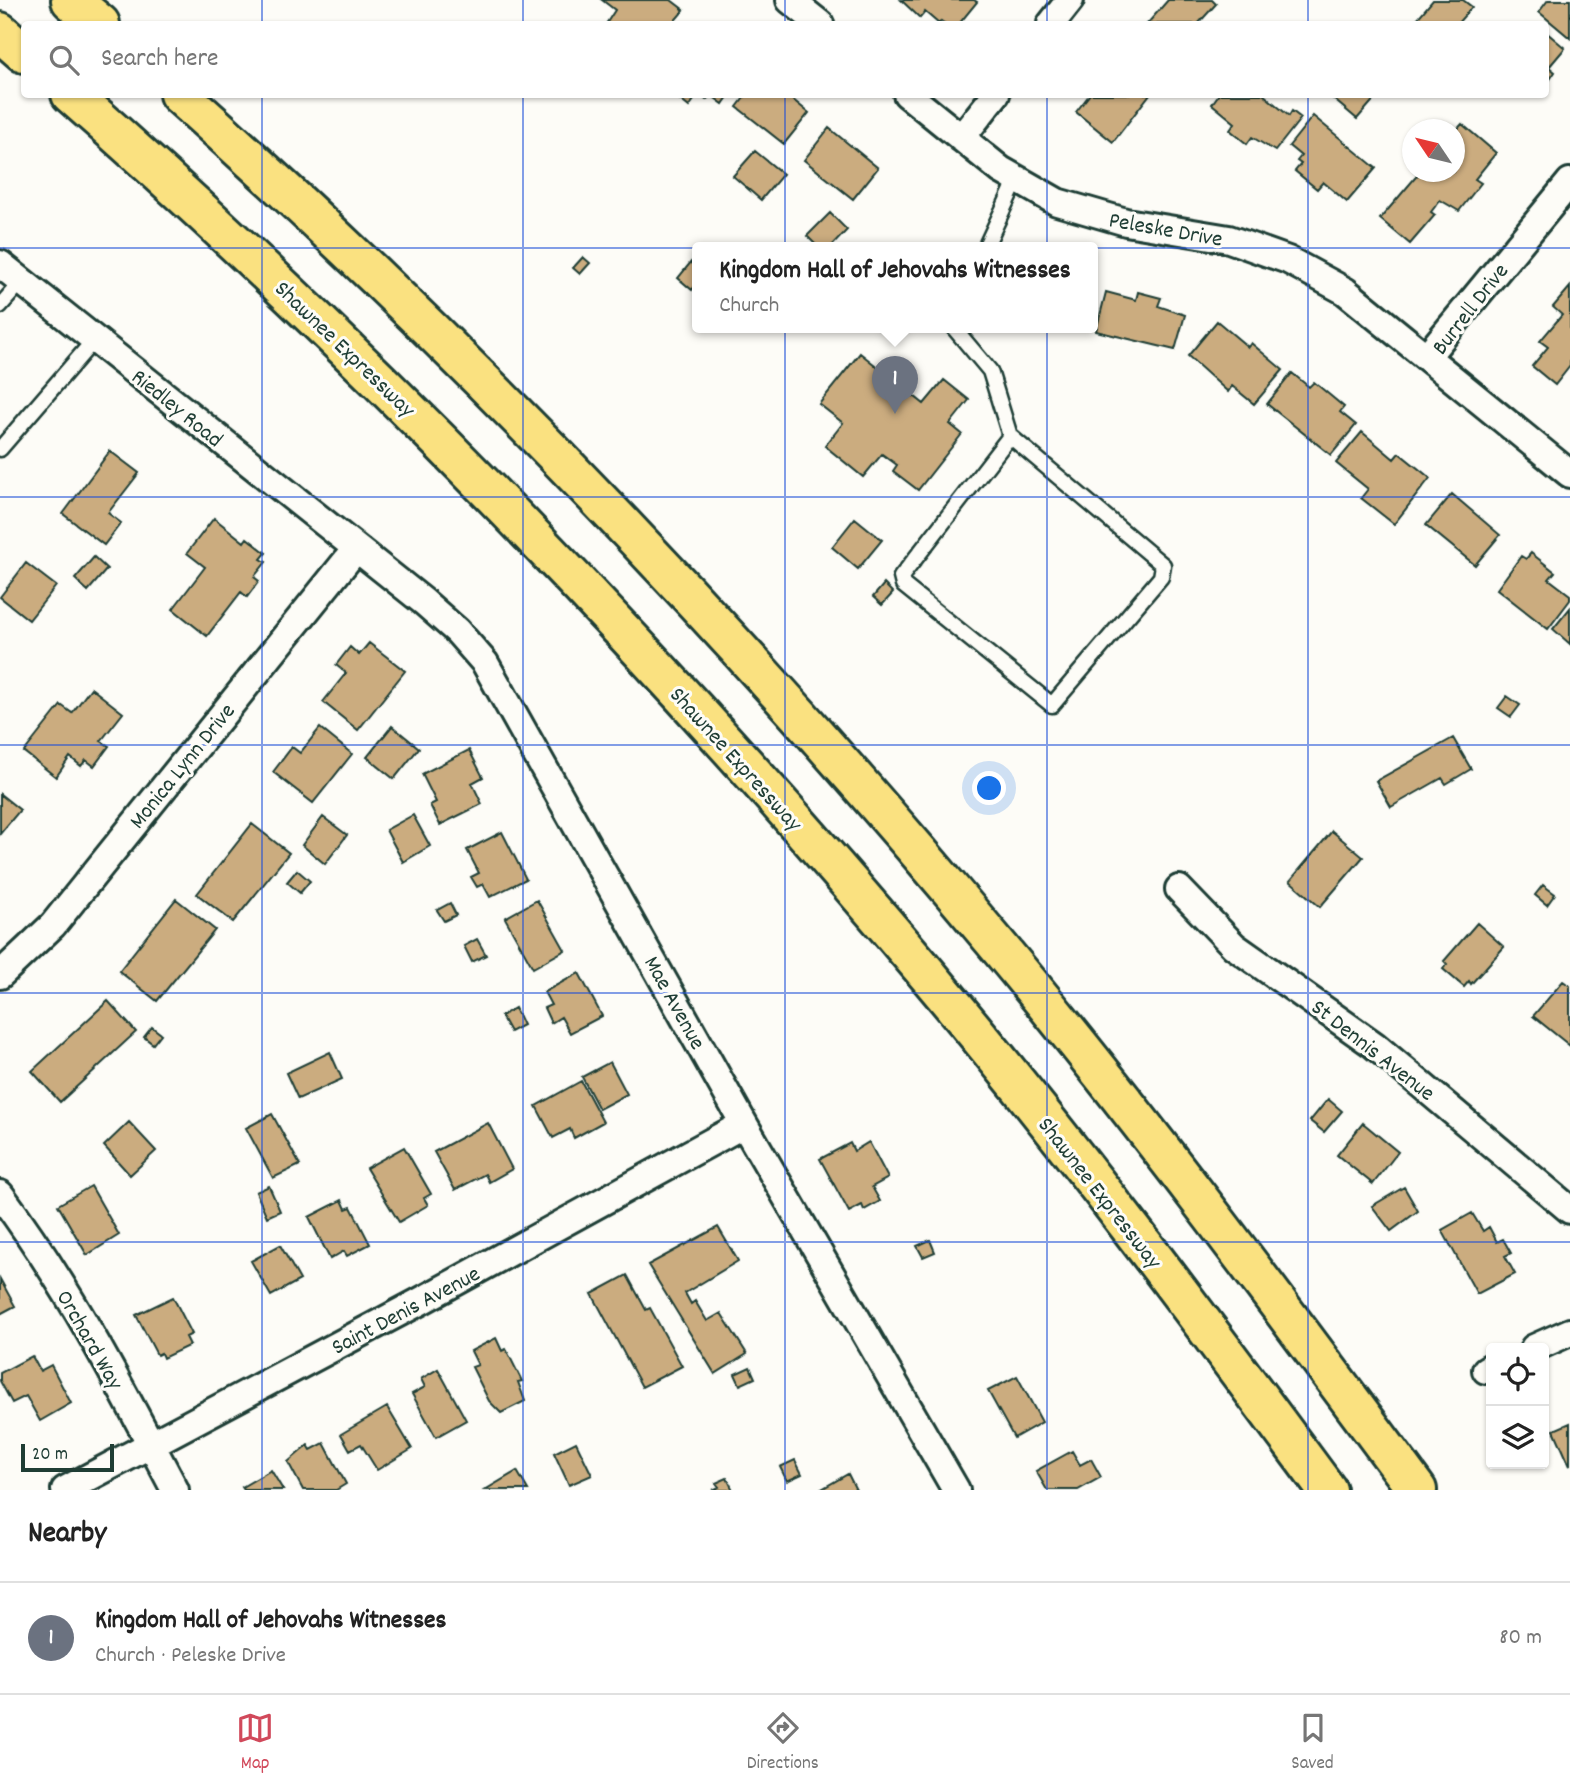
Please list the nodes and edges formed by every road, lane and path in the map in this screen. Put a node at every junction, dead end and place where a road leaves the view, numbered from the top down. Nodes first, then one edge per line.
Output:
1 (71, 0) edge
2 (790, 0) edge
3 (1070, 0) edge
4 (96, 21) edge
5 (817, 21) edge
6 (1053, 21) edge
7 (0, 32) edge
8 (21, 50) edge
9 (76, 98) edge
10 (183, 98) edge
11 (912, 98) edge
12 (993, 98) edge
13 (961, 138) junction
14 (1017, 179) junction
15 (1570, 181) edge
16 (988, 242) edge
17 (0, 264) edge
18 (22, 281) junction
19 (0, 306) edge
20 (958, 333) edge
21 (94, 340) junction
22 (1427, 356) junction
23 (1010, 436) junction
24 (0, 449) edge
25 (1570, 474) edge
26 (356, 549) junction
27 (1179, 889) dead end
28 (0, 975) edge
29 (744, 1124) junction
30 (0, 1194) edge
31 (1570, 1210) edge
32 (1570, 1332) edge
33 (1545, 1343) edge
34 (152, 1446) junction
35 (65, 1490) edge
36 (175, 1490) edge
37 (956, 1490) edge
38 (1327, 1490) edge
39 (1417, 1490) edge

1 - 4 highway
2 - 5 street
3 - 6 street
7 - 8 highway
9 - 38 highway, Shawnee Expressway
10 - 39 highway
11 - 13 street, Peleske Drive
12 - 13 street
13 - 14 street, Peleske Drive
14 - 16 lane
14 - 22 street, Peleske Drive
15 - 22 street, Burrell Drive
17 - 18 street, Riedley Road
18 - 19 lane
18 - 21 street, Riedley Road
20 - 23 lane
21 - 24 lane
21 - 26 street, Riedley Road
22 - 25 street, Burrell Drive
23 - 23 lane
26 - 28 street, Monica Lynn Drive
26 - 29 street, Mae Avenue
27 - 31 street, St Dennis Avenue
29 - 34 street, Saint Denis Avenue
29 - 37 street, Mae Avenue
30 - 34 street, Orchard Way
32 - 33 street
34 - 35 street, Saint Denis Avenue
34 - 36 street, Orchard Way

